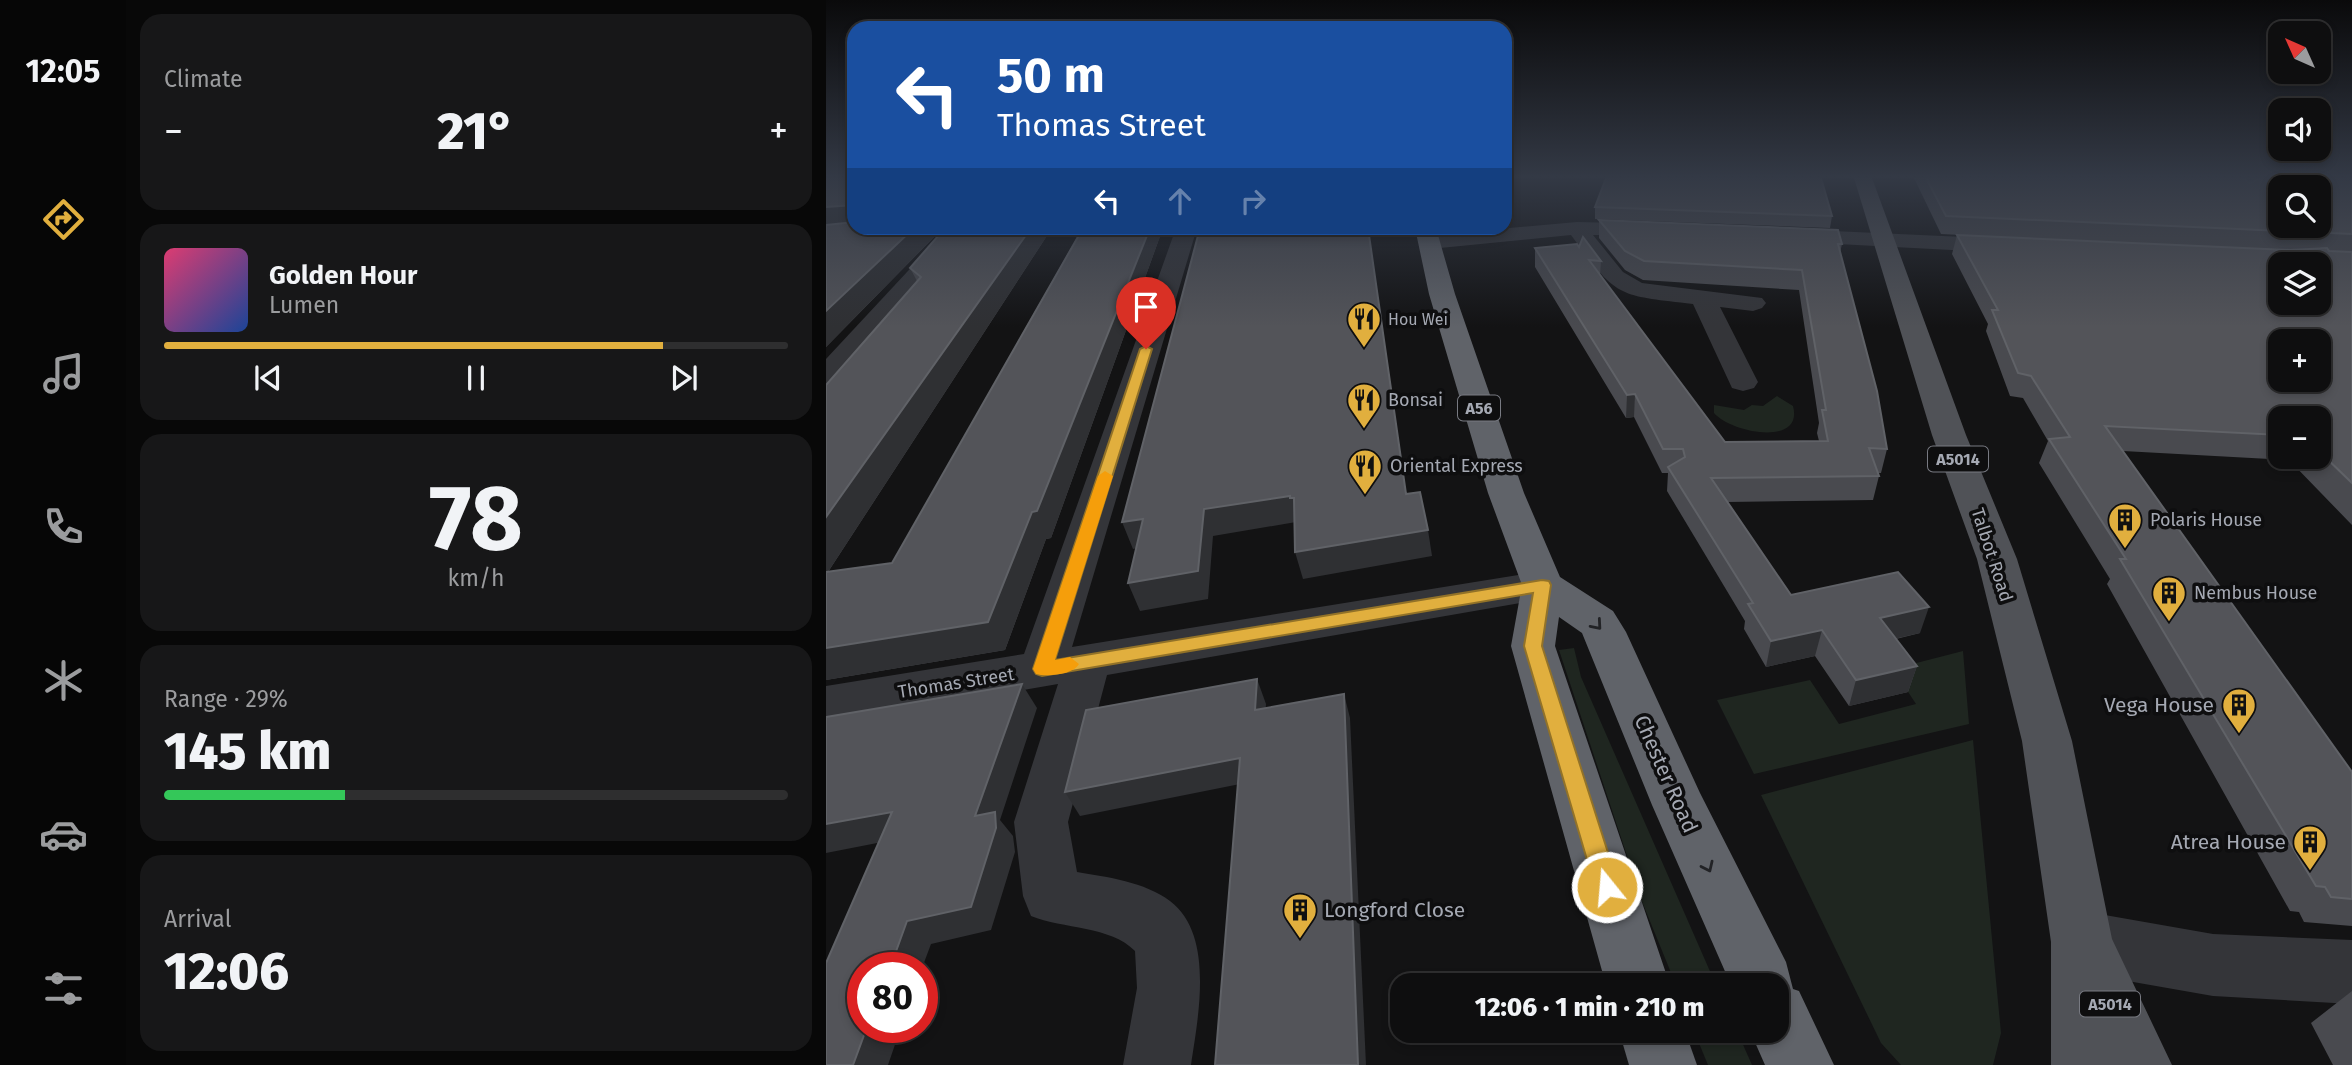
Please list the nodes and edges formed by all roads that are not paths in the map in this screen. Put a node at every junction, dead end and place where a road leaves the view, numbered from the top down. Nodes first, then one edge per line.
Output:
1 (1577, 228) junction
2 (1880, 228) edge
3 (1677, 230) edge
4 (1512, 231) edge
5 (953, 235) edge
6 (1184, 235) edge
7 (1428, 235) edge
8 (1774, 235) edge
9 (1885, 241) junction
10 (2036, 248) edge
11 (1704, 300) junction
12 (1753, 303) dead end
13 (826, 377) edge
14 (1743, 383) dead end
15 (1542, 585) junction
16 (1065, 665) junction
17 (826, 705) edge
18 (2082, 942) junction
19 (2352, 972) edge
20 (1634, 973) edge
21 (1757, 973) edge
22 (1789, 1042) edge
23 (1656, 1043) edge
24 (1157, 1065) edge
25 (1662, 1065) edge
26 (1800, 1065) edge
27 (2085, 1065) edge
28 (2138, 1065) edge

1 - 3 street
1 - 4 street
1 - 11 street
2 - 9 main road, Talbot Road / A5014
5 - 13 street
6 - 16 street
7 - 15 highway, A56
8 - 9 street
9 - 10 street
9 - 18 main road, Talbot Road / A5014
11 - 12 street
11 - 14 street
15 - 16 street, Thomas Street
15 - 20 highway, A56
15 -> 21 highway, Chester Road
16 - 17 street, Thomas Street
16 - 24 street
18 - 19 street
18 - 27 main road, Talbot Road / A5014
18 - 28 main road, Talbot Road / A5014
22 - 26 highway
23 - 25 highway

